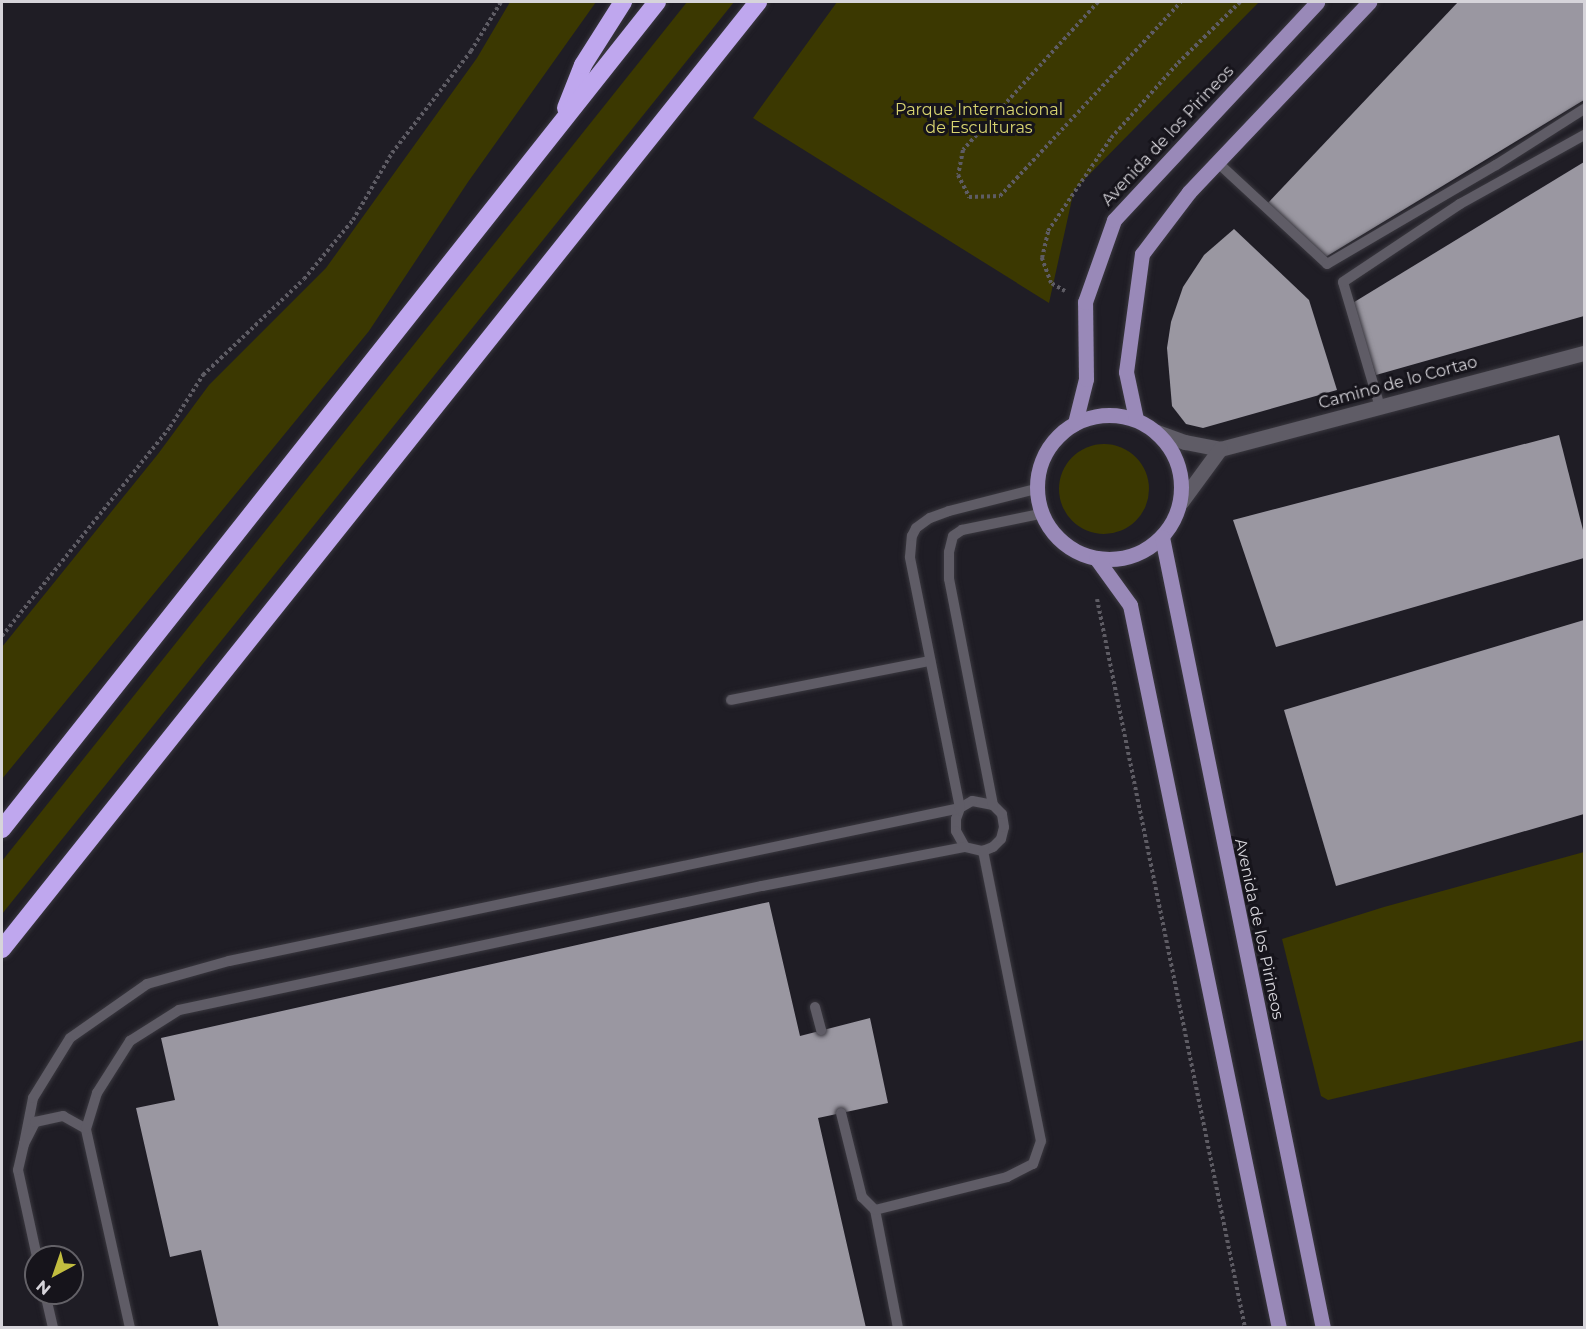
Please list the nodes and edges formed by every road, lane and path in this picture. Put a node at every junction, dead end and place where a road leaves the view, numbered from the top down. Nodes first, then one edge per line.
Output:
1 (501, 2) edge
2 (623, 2) edge
3 (657, 2) edge
4 (758, 2) edge
5 (1098, 2) edge
6 (1181, 2) edge
7 (1240, 2) edge
8 (1317, 2) edge
9 (1369, 2) edge
10 (1584, 109) edge
11 (560, 125) junction
12 (1584, 135) edge
13 (1217, 162) junction
14 (1085, 302) junction
15 (1584, 353) edge
16 (1380, 407) junction
17 (1136, 419) junction
18 (1075, 423) junction
19 (1157, 432) junction
20 (1220, 449) junction
21 (1036, 489) junction
22 (1181, 502) junction
23 (1040, 514) junction
24 (1162, 537) junction
25 (1094, 557) junction
26 (2, 636) edge
27 (930, 661) junction
28 (730, 700) dead end
29 (993, 804) junction
30 (960, 808) junction
31 (2, 829) edge
32 (965, 847) junction
33 (983, 851) junction
34 (2, 949) edge
35 (815, 1007) dead end
36 (821, 1030) dead end
37 (841, 1113) dead end
38 (86, 1130) junction
39 (24, 1144) junction
40 (875, 1210) junction
41 (34, 1245) edge
42 (48, 1305) edge
43 (53, 1328) edge
44 (130, 1328) edge
45 (898, 1328) edge
46 (1245, 1328) edge
47 (1279, 1328) edge
48 (1323, 1328) edge

1 - 26 path
2 - 11 highway
3 - 11 highway
4 - 34 highway
5 - 6 path
7 - 14 path
8 - 14 main road, Avenida de los Pirineos
9 - 13 main road
10 - 13 lane
11 - 31 highway
12 - 16 lane
13 - 17 main road
14 - 18 main road, Avenida de los Pirineos
15 - 16 street, Camino de lo Cortao
16 - 20 street, Camino de lo Cortao
17 - 18 main road
17 - 19 main road
18 - 21 main road
19 - 20 street, Camino de lo Cortao
19 - 22 main road
20 - 22 street
21 - 23 main road
21 - 27 lane
22 - 24 main road
23 - 25 main road
23 - 29 lane
24 - 25 main road
24 - 48 main road, Avenida de los Pirineos
25 - 46 path
25 - 47 main road
27 - 28 lane
27 - 30 lane
29 - 30 lane
29 - 33 lane
30 - 32 lane
30 - 39 lane
32 - 33 lane
32 - 38 lane
33 - 40 lane
35 - 36 lane
37 - 40 lane
38 - 39 lane
38 - 44 lane
39 - 41 lane
40 - 45 lane
42 - 43 lane

